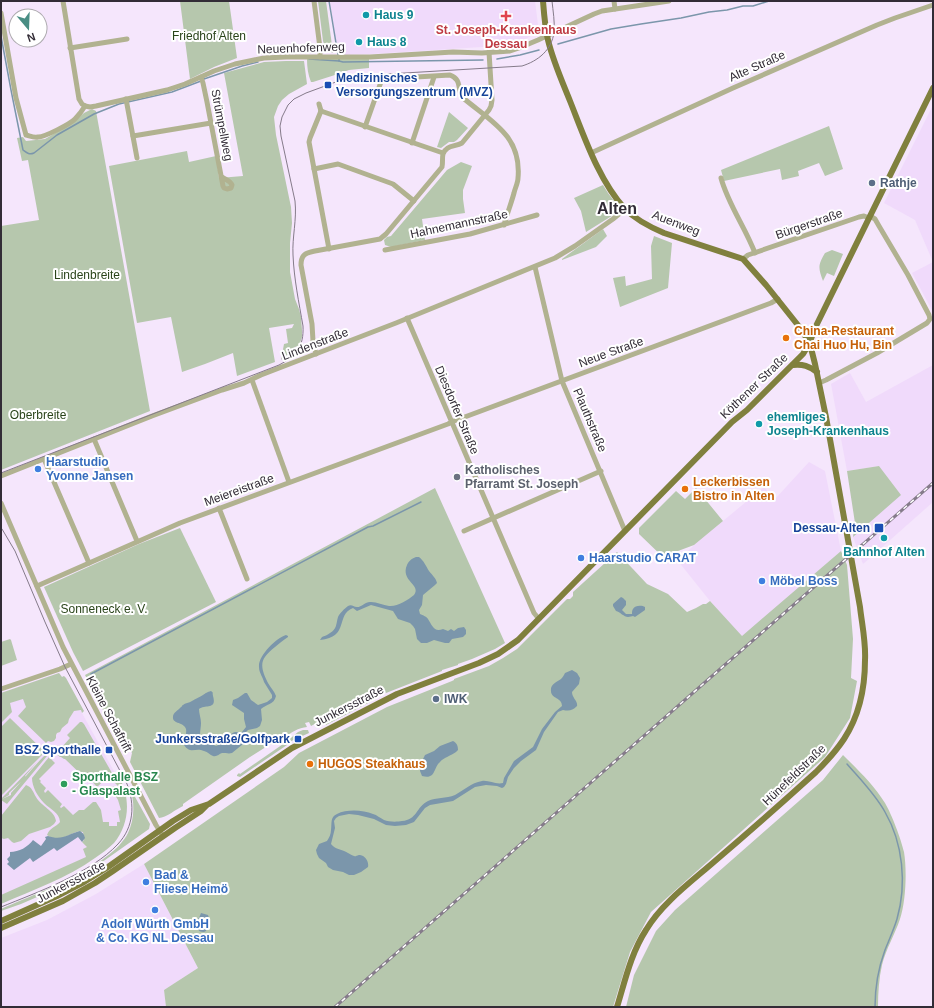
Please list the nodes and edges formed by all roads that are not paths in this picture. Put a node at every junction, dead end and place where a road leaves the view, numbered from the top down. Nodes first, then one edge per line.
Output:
1 (62, 1) edge
2 (314, 1) edge
3 (543, 1) edge
4 (614, 1) edge
5 (668, 1) edge
6 (933, 5) edge
7 (615, 9) junction
8 (1, 13) edge
9 (547, 36) junction
10 (128, 39) dead end
11 (70, 48) junction
12 (489, 52) junction
13 (320, 57) junction
14 (434, 76) junction
15 (202, 80) junction
16 (933, 88) edge
17 (126, 101) junction
18 (319, 104) dead end
19 (85, 106) junction
20 (321, 111) junction
21 (485, 115) junction
22 (211, 123) junction
23 (365, 127) junction
24 (133, 136) junction
25 (412, 143) junction
26 (443, 153) junction
27 (591, 153) junction
28 (137, 158) dead end
29 (314, 169) junction
30 (221, 176) dead end
31 (721, 178) dead end
32 (414, 201) junction
33 (625, 209) junction
34 (538, 215) dead end
35 (869, 217) junction
36 (504, 225) junction
37 (329, 248) junction
38 (385, 250) dead end
39 (755, 253) junction
40 (743, 259) junction
41 (535, 267) junction
42 (778, 299) junction
43 (407, 318) junction
44 (809, 344) junction
45 (316, 354) junction
46 (793, 364) junction
47 (817, 372) junction
48 (252, 380) junction
49 (562, 381) junction
50 (819, 383) junction
51 (451, 423) junction
52 (94, 439) junction
53 (44, 459) junction
54 (601, 471) junction
55 (1, 476) edge
56 (289, 482) junction
57 (1, 503) edge
58 (219, 508) junction
59 (494, 518) junction
60 (464, 530) dead end
61 (625, 531) junction
62 (138, 541) junction
63 (89, 563) junction
64 (247, 579) dead end
65 (37, 586) junction
66 (539, 619) junction
67 (512, 645) joint
68 (72, 664) junction
69 (1, 689) edge
70 (161, 833) junction
71 (1, 921) edge
72 (1, 928) edge
73 (617, 1007) edge

1 - 11 street
2 - 13 street
3 - 9 main road, Auenweg
4 - 7 street
5 - 7 street, Neuenhofenweg
6 - 27 street, Alte Straße
7 - 9 street, Neuenhofenweg
8 - 19 street
9 - 12 street, Neuenhofenweg
9 - 27 main road, Auenweg
10 - 11 street
11 - 19 street
12 - 13 street, Neuenhofenweg
12 - 21 street
13 - 15 street, Neuenhofenweg
14 - 21 street
14 - 23 street
14 - 25 street
15 - 17 street, Neuenhofenweg
15 - 22 street, Strümpellweg
16 - 35 main road, Köthener Straße
17 - 19 street, Neuenhofenweg
17 - 24 street
18 - 20 street
20 - 23 street
20 - 29 street
21 - 26 street
21 - 36 street
22 - 24 street
22 - 30 street, Strümpellweg
23 - 25 street
24 - 28 street
25 - 26 street
26 - 32 street
27 - 33 main road, Auenweg
29 - 32 street
29 - 37 street
31 - 39 street
32 - 37 street
33 - 40 main road, Auenweg
33 - 41 street, Lindenstraße
34 - 36 street, Hahnemannstraße
35 - 39 street, Bürgerstraße
35 - 44 main road, Köthener Straße
35 - 50 street
36 - 38 street, Hahnemannstraße
37 - 45 street
39 - 40 street, Bürgerstraße
40 - 42 main road, Auenweg
41 - 43 street, Lindenstraße
41 - 49 street, Plauthstraße
42 - 44 main road, Auenweg
42 - 49 street, Neue Straße
43 - 45 street, Lindenstraße
43 - 51 street, Diesdorfer Straße
44 - 46 main road, Köthener Straße
44 - 47 main road, Hünefeldstraße
45 - 48 street, Lindenstraße
46 - 47 main road
46 - 61 main road, Köthener Straße
47 - 50 main road, Hünefeldstraße
48 - 52 street, Lindenstraße
48 - 56 street
49 - 51 street, Neue Straße
49 - 54 street, Plauthstraße
50 - 73 main road, Hünefeldstraße
51 - 56 street, Meiereistraße
51 - 59 street, Diesdorfer Straße
52 - 53 street, Lindenstraße
52 - 62 street
53 - 55 street, Lindenstraße
53 - 63 street
54 - 59 street
54 - 61 street, Plauthstraße
56 - 58 street, Meiereistraße
57 - 65 street, Kleine Schaftrift
58 - 62 street, Meiereistraße
58 - 64 street
59 - 60 street
59 - 66 street, Diesdorfer Straße
61 - 66 main road, Köthener Straße
62 - 63 street, Meiereistraße
63 - 65 street, Meiereistraße
65 - 68 street, Kleine Schaftrift
66 - 67 main road, Köthener Straße
67 - 70 main road, Junkersstraße
68 - 69 street
68 - 70 street, Kleine Schaftrift
70 - 71 main road, Junkersstraße
70 - 72 main road, Junkersstraße

